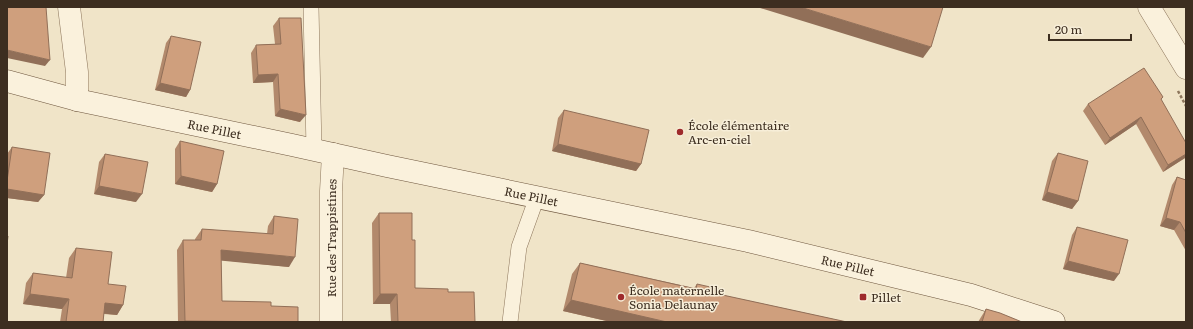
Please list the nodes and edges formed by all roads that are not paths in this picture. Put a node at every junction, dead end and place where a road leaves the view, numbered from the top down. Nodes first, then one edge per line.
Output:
1 (69, 7) edge
2 (311, 7) edge
3 (1149, 7) edge
4 (1186, 68) edge
5 (7, 81) edge
6 (77, 100) junction
7 (323, 152) junction
8 (537, 197) junction
9 (331, 322) edge
10 (510, 322) edge
11 (1054, 322) edge

1 - 6 street
2 - 7 lane
3 - 4 street
5 - 6 street, Rue Pillet
6 - 7 street, Rue Pillet
7 - 8 street, Rue Pillet
7 - 9 street, Rue des Trappistines
8 - 10 lane
8 - 11 street, Rue Pillet

